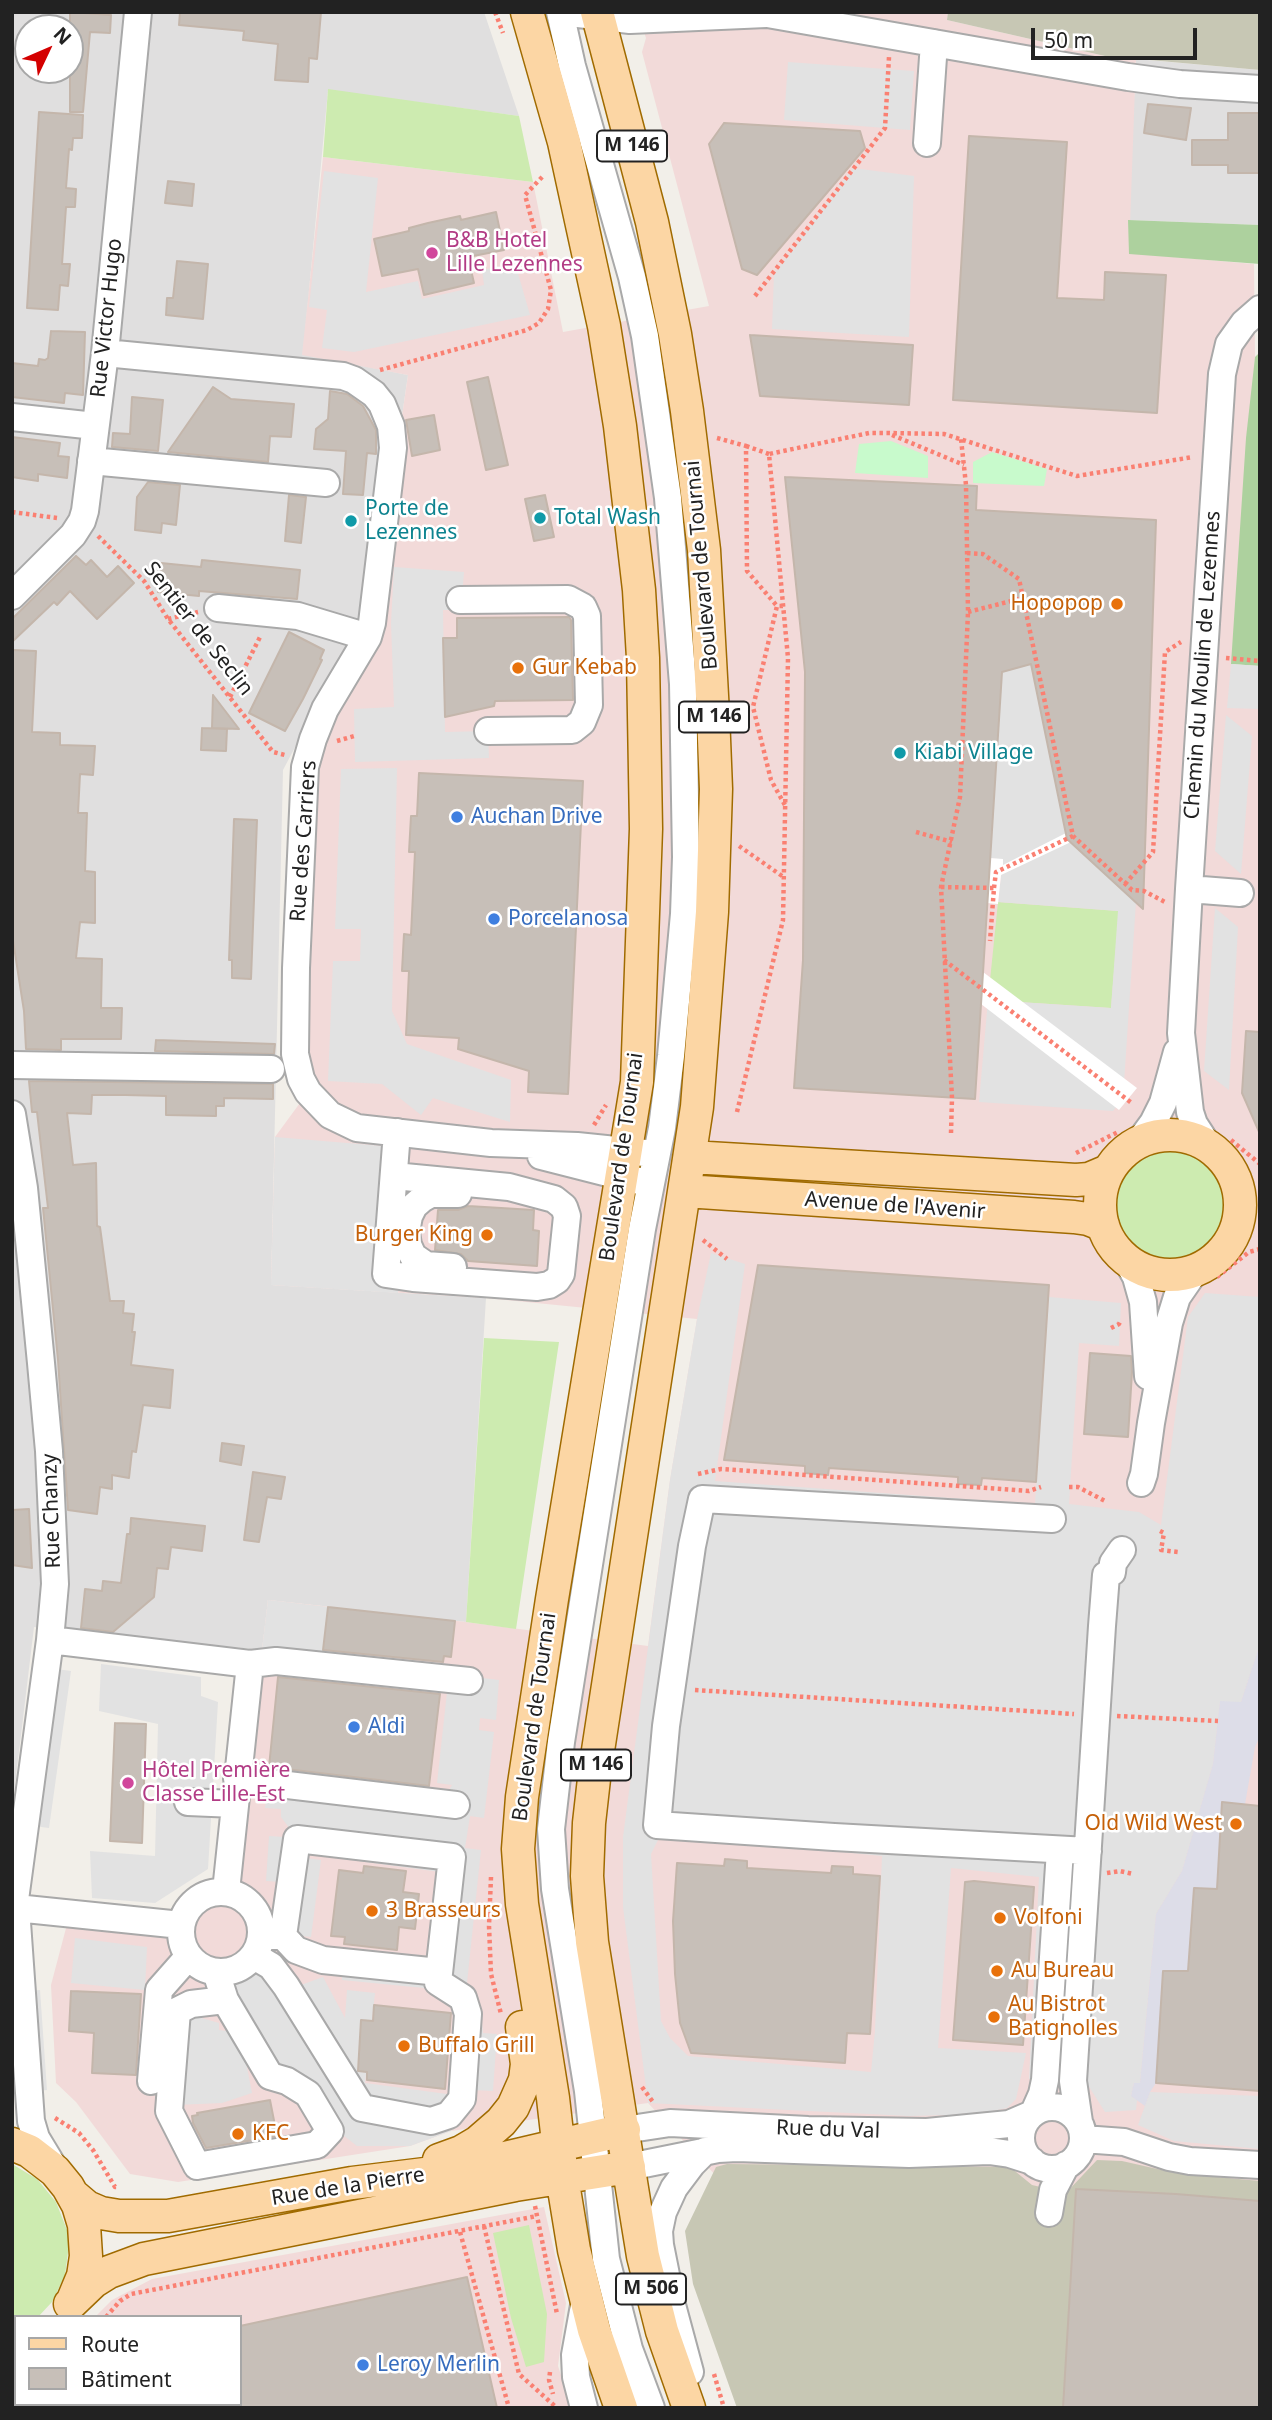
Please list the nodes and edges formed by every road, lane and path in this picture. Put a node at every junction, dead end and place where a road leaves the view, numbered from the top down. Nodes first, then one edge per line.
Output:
1 (138, 12) edge
2 (495, 12) edge
3 (527, 12) edge
4 (561, 12) edge
5 (761, 13) edge
6 (597, 15) edge
7 (891, 35) junction
8 (505, 37) dead end
9 (934, 43) junction
10 (1260, 89) edge
11 (927, 144) dead end
12 (541, 162) dead end
13 (544, 175) junction
14 (548, 187) dead end
15 (755, 296) dead end
16 (1260, 309) edge
17 (104, 353) junction
18 (358, 382) junction
19 (12, 417) edge
20 (95, 426) junction
21 (888, 433) junction
22 (715, 437) dead end
23 (961, 439) junction
24 (746, 446) junction
25 (769, 454) junction
26 (1199, 456) dead end
27 (91, 461) junction
28 (964, 465) junction
29 (326, 484) dead end
30 (12, 512) edge
31 (82, 521) junction
32 (967, 553) junction
33 (12, 596) edge
34 (1023, 598) junction
35 (460, 600) dead end
36 (780, 606) junction
37 (218, 608) dead end
38 (968, 612) junction
39 (272, 613) junction
40 (368, 638) junction
41 (1195, 647) junction
42 (1260, 661) edge
43 (230, 696) junction
44 (488, 731) dead end
45 (354, 736) dead end
46 (308, 754) junction
47 (787, 807) junction
48 (916, 832) dead end
49 (1073, 836) junction
50 (952, 842) junction
51 (735, 844) dead end
52 (785, 878) junction
53 (1125, 884) junction
54 (941, 887) junction
55 (994, 888) junction
56 (1240, 893) dead end
57 (1178, 896) junction
58 (990, 941) dead end
59 (944, 959) junction
60 (1181, 1033) junction
61 (12, 1065) edge
62 (271, 1069) dead end
63 (611, 1096) dead end
64 (1133, 1104) dead end
65 (737, 1112) dead end
66 (12, 1114) edge
67 (397, 1132) junction
68 (951, 1133) dead end
69 (588, 1135) dead end
70 (1139, 1142) junction
71 (1209, 1147) junction
72 (658, 1154) junction
73 (691, 1157) junction
74 (633, 1171) junction
75 (1108, 1171) junction
76 (394, 1176) junction
77 (1246, 1182) edge
78 (523, 1190) junction
79 (685, 1191) junction
80 (1103, 1226) junction
81 (1260, 1230) edge
82 (1230, 1241) junction
83 (21, 1243) edge
84 (698, 1251) dead end
85 (727, 1259) dead end
86 (1127, 1261) junction
87 (1195, 1271) junction
88 (517, 1285) junction
89 (1151, 1423) junction
90 (689, 1479) dead end
91 (1141, 1483) dead end
92 (1041, 1487) dead end
93 (1069, 1487) dead end
94 (1105, 1501) dead end
95 (1052, 1519) dead end
96 (1160, 1531) dead end
97 (1122, 1550) dead end
98 (1178, 1552) dead end
99 (50, 1640) junction
100 (250, 1664) junction
101 (469, 1681) dead end
102 (684, 1689) dead end
103 (1096, 1715) junction
104 (1218, 1721) dead end
105 (236, 1791) junction
106 (188, 1802) dead end
107 (456, 1805) dead end
108 (518, 1849) junction
109 (1060, 1850) junction
110 (1093, 1862) junction
111 (1133, 1874) dead end
112 (226, 1891) junction
113 (14, 1915) edge
114 (181, 1925) junction
115 (266, 1943) junction
116 (189, 1956) junction
117 (216, 1972) junction
118 (439, 1972) junction
119 (225, 2000) junction
120 (151, 2081) dead end
121 (1032, 2114) junction
122 (624, 2130) junction
123 (1081, 2131) junction
124 (593, 2137) junction
125 (12, 2144) edge
126 (559, 2145) junction
127 (705, 2151) junction
128 (1032, 2161) junction
129 (1066, 2165) junction
130 (1260, 2165) edge
131 (629, 2167) junction
132 (55, 2171) junction
133 (596, 2172) junction
134 (562, 2177) junction
135 (352, 2183) junction
136 (74, 2196) junction
137 (1049, 2213) dead end
138 (484, 2226) junction
139 (460, 2232) junction
140 (586, 2300) junction
141 (66, 2311) edge
142 (108, 2315) edge
143 (556, 2327) dead end
144 (551, 2367) dead end
145 (509, 2408) edge
146 (557, 2408) edge
147 (584, 2408) edge
148 (621, 2408) edge
149 (651, 2408) edge
150 (689, 2408) edge
151 (700, 2408) edge

1 - 17 street, Rue Victor Hugo
2 - 8 path
3 - 74 main road, Boulevard de Tournai / M 146
4 - 6 street
4 - 72 street
5 - 6 street
5 - 7 street
6 - 73 main road, Boulevard de Tournai / M 146
7 - 9 street
7 - 15 path
9 - 10 street
9 - 11 street
12 - 13 path
13 - 14 path
13 - 18 path
16 - 41 street, Chemin du Moulin de Lezennes
17 - 18 street, Rue des Carriers
17 - 20 street, Rue Victor Hugo
18 - 40 street, Rue des Carriers
19 - 20 street
20 - 27 street, Rue Victor Hugo
21 - 23 path
21 - 25 path
21 - 28 path
22 - 24 path
23 - 26 path
23 - 28 path
24 - 25 path
24 - 36 path
25 - 36 path
27 - 29 street
27 - 31 street, Rue Victor Hugo
28 - 32 path
30 - 31 path
31 - 33 street
31 - 43 path, Sentier de Seclin
32 - 34 path
32 - 38 path
34 - 38 path
34 - 49 path
35 - 44 street
36 - 47 path
36 - 47 path
37 - 39 street
38 - 50 path
39 - 40 street
39 - 43 path
40 - 46 street, Rue des Carriers
41 - 42 path
41 - 53 path
41 - 57 street, Chemin du Moulin de Lezennes
43 - 46 path, Sentier de Seclin
45 - 46 path, Sentier de Seclin
46 - 67 street, Rue des Carriers
47 - 52 path
48 - 50 path
49 - 53 path
49 - 55 path
50 - 54 path
51 - 52 path
52 - 65 path
53 - 57 path
54 - 55 path
54 - 59 path
55 - 58 path
56 - 57 street
57 - 60 street, Chemin du Moulin de Lezennes
59 - 64 path
59 - 68 path
60 - 70 street, Chemin du Moulin de Lezennes
60 - 71 street, Chemin du Moulin de Lezennes
61 - 62 street
63 - 69 path, Boulevard de Tournai
66 - 83 street, Rue Chanzy
67 - 74 street, Rue des Carriers
67 - 76 street
70 - 71 main road
70 - 75 main road
71 - 77 main road
72 - 73 street, Rue des Carriers
72 - 74 street, Rue des Carriers
73 - 75 main road, Avenue de l'Avenir
73 - 79 main road, Boulevard de Tournai / M 146
74 - 79 street, Rue des Carriers
74 - 108 main road, Boulevard de Tournai / M 146
74 - 124 street
75 - 80 main road
76 - 78 street
76 - 88 street
77 - 82 main road
78 - 88 street
78 - 88 street
79 - 80 main road, Avenue de l'Avenir
79 - 122 main road, Boulevard de Tournai / M 146
80 - 86 main road
81 - 82 main road
82 - 87 main road
83 - 99 street, Rue Chanzy
84 - 85 path
86 - 87 main road
86 - 89 street
87 - 89 street
89 - 91 street
90 - 92 path
93 - 94 path
95 - 109 street
96 - 98 path
97 - 103 street
99 - 100 street
99 - 113 street, Rue Chanzy
100 - 101 street
100 - 105 street
102 - 103 path
103 - 104 path
103 - 110 street
105 - 106 street
105 - 107 street
105 - 112 street
108 - 126 main road, Boulevard de Tournai / M 146
108 - 135 main road, M 146
109 - 110 street
109 - 121 street
110 - 111 path
110 - 123 street
112 - 114 street
112 - 115 street
113 - 114 street
113 - 132 street, Rue Chanzy
114 - 116 street
115 - 117 street
115 - 118 street
115 - 118 street
115 - 118 street
116 - 117 street
116 - 120 street
117 - 119 street
119 - 119 street
121 - 122 street, Rue du Val
121 - 123 street
121 - 128 street
122 - 124 main road, Rue de la Pierre / M 146
122 - 131 main road, Boulevard de Tournai / M 506
123 - 129 street
123 - 130 street
124 - 126 main road, Rue de la Pierre / M 146
124 - 133 street
125 - 132 main road
126 - 134 main road, Boulevard de Tournai / M 146
126 - 135 main road, Rue de la Pierre / M 146
127 - 128 street, Rue du Val
127 - 131 street, Rue du Val
127 - 151 street, M 506
128 - 129 street
129 - 137 street
131 - 133 main road
131 - 150 main road, Boulevard de Tournai / M 506
132 - 136 main road
133 - 134 main road
133 - 149 street
134 - 140 main road, Boulevard de Tournai / M 506
134 - 141 main road, Rue de la Pierre
135 - 136 main road, Rue de la Pierre / M 146
136 - 141 main road
138 - 139 path
138 - 143 path
138 - 146 path
139 - 142 path
139 - 145 path
140 - 147 street
140 - 148 main road, Boulevard de Tournai / M 506
144 - 146 path

